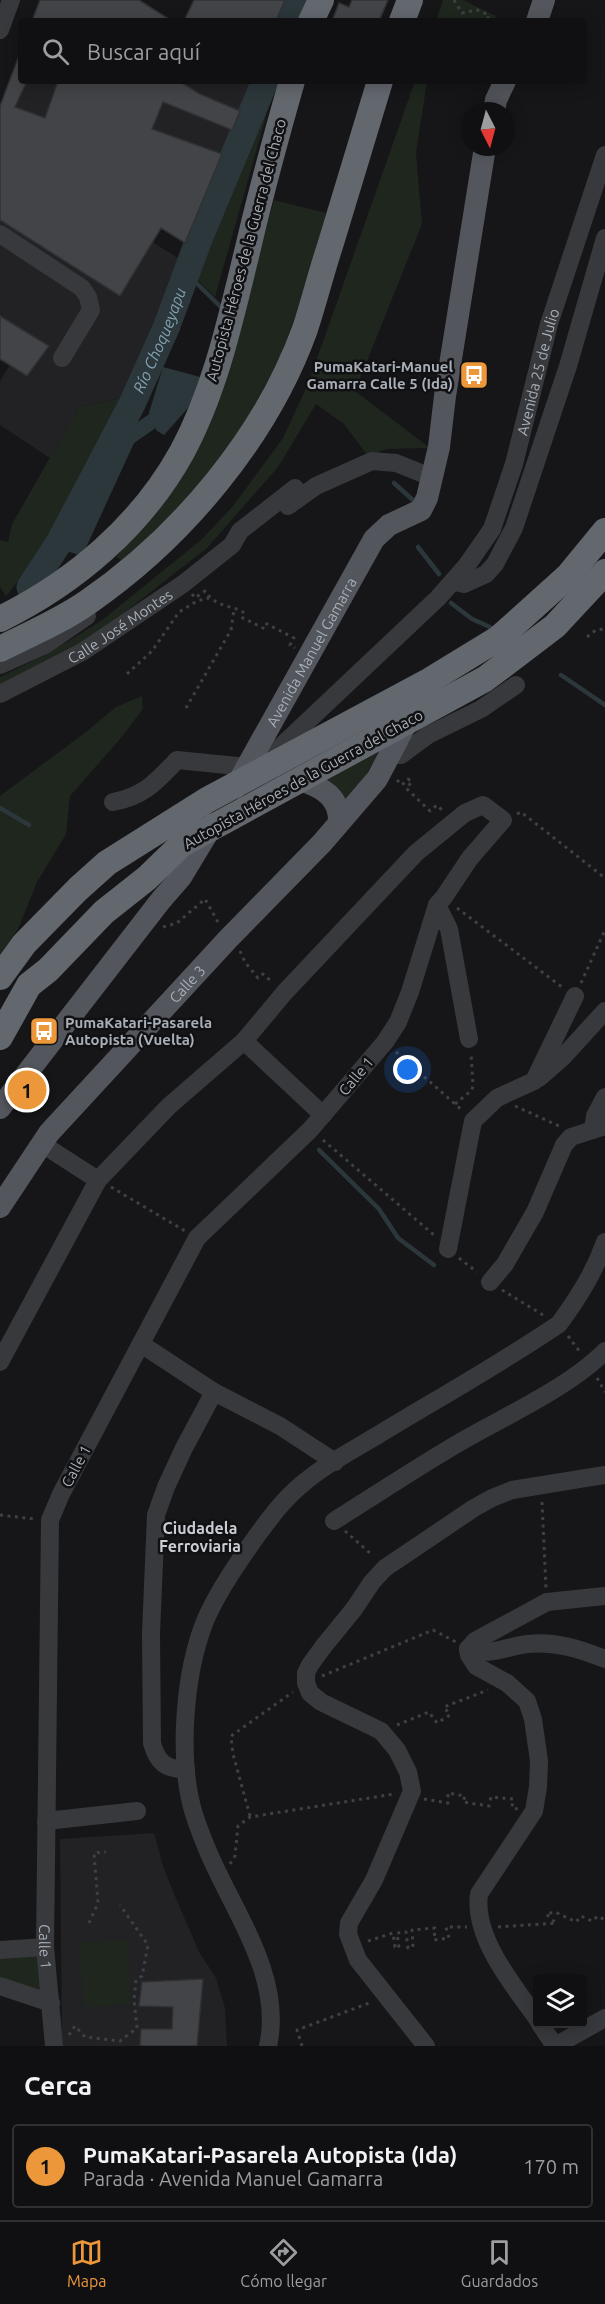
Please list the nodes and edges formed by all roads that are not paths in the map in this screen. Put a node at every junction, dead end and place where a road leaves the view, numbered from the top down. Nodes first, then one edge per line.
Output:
1 (11, 0) edge
2 (321, 0) edge
3 (410, 0) edge
4 (544, 0) edge
5 (312, 18) edge
6 (403, 18) edge
7 (538, 18) edge
8 (0, 30) edge
9 (291, 84) edge
10 (379, 84) edge
11 (504, 84) edge
12 (496, 102) edge
13 (605, 155) edge
14 (484, 156) edge
15 (0, 234) edge
16 (605, 238) edge
17 (62, 358) dead end
18 (431, 477) junction
19 (295, 488) dead end
20 (605, 531) edge
21 (232, 545) junction
22 (149, 554) junction
23 (605, 572) edge
24 (454, 582) junction
25 (6, 612) edge
26 (0, 649) edge
27 (0, 664) edge
28 (516, 685) dead end
29 (0, 694) edge
30 (407, 722) junction
31 (388, 758) junction
32 (247, 767) junction
33 (291, 785) junction
34 (113, 802) dead end
35 (339, 822) junction
36 (440, 901) junction
37 (0, 977) edge
38 (575, 996) road end
39 (605, 1011) edge
40 (0, 1037) edge
41 (469, 1039) road end
42 (244, 1041) junction
43 (534, 1081) junction
44 (605, 1097) edge
45 (0, 1108) edge
46 (323, 1115) junction
47 (599, 1127) edge
48 (42, 1144) junction
49 (98, 1180) junction
50 (0, 1207) edge
51 (605, 1242) edge
52 (448, 1249) dead end
53 (490, 1282) dead end
54 (141, 1344) junction
55 (605, 1351) edge
56 (0, 1362) edge
57 (214, 1392) junction
58 (335, 1462) junction
59 (605, 1475) edge
60 (334, 1521) road end
61 (605, 1596) edge
62 (468, 1649) junction
63 (605, 1659) edge
64 (186, 1769) junction
65 (137, 1811) dead end
66 (46, 1821) junction
67 (45, 1947) junction
68 (0, 1950) edge
69 (0, 1986) edge
70 (51, 2002) junction
71 (533, 2014) edge
72 (605, 2018) edge
73 (542, 2028) edge
74 (61, 2041) edge
75 (268, 2046) edge
76 (426, 2046) edge

1 - 8 street
2 - 5 highway
3 - 6 highway
4 - 7 main road
9 - 25 highway, Autopista Héroes de la Guerra del Chaco
10 - 22 highway
11 - 12 main road
13 - 24 street, Avenida 25 de Julio
14 - 18 main road, Avenida Manuel Gamarra
15 - 17 street
16 - 24 street, Avenida 25 de Julio
18 - 21 street, Calle José Montes
18 - 32 main road, Avenida Manuel Gamarra
19 - 21 street, Calle José Montes
20 - 37 highway, Autopista Héroes de la Guerra del Chaco
21 - 29 street, Calle José Montes
22 - 26 highway
22 - 27 street
23 - 30 highway, Autopista Héroes de la Guerra del Chaco
24 - 32 street, Avenida 25 de Julio
28 - 31 street
30 - 31 main road, Calle 3
30 - 33 highway, Autopista Héroes de la Guerra del Chaco
31 - 35 main road, Calle 3
32 - 34 street
32 - 45 main road, Avenida Manuel Gamarra
33 - 35 main road
33 - 40 highway, Autopista Héroes de la Guerra del Chaco
35 - 48 main road, Calle 3
36 - 41 street
36 - 42 street, Calle 1
36 - 46 street, Calle 1
38 - 43 street
39 - 43 street
42 - 46 street
42 - 49 street
43 - 52 street
44 - 47 street
46 - 54 street, Calle 1
47 - 53 street
48 - 49 street
48 - 50 main road, Calle 3
49 - 56 street
51 - 58 street
54 - 57 street
54 - 66 street, Calle 1
55 - 60 street
57 - 58 street
57 - 64 street
58 - 64 street
59 - 76 street
61 - 62 street
62 - 63 street
62 - 71 street
64 - 75 street
65 - 66 street
66 - 67 street, Calle 1
67 - 68 street
67 - 70 street, Calle 1
69 - 70 street
70 - 74 street, Calle 1
72 - 73 street

